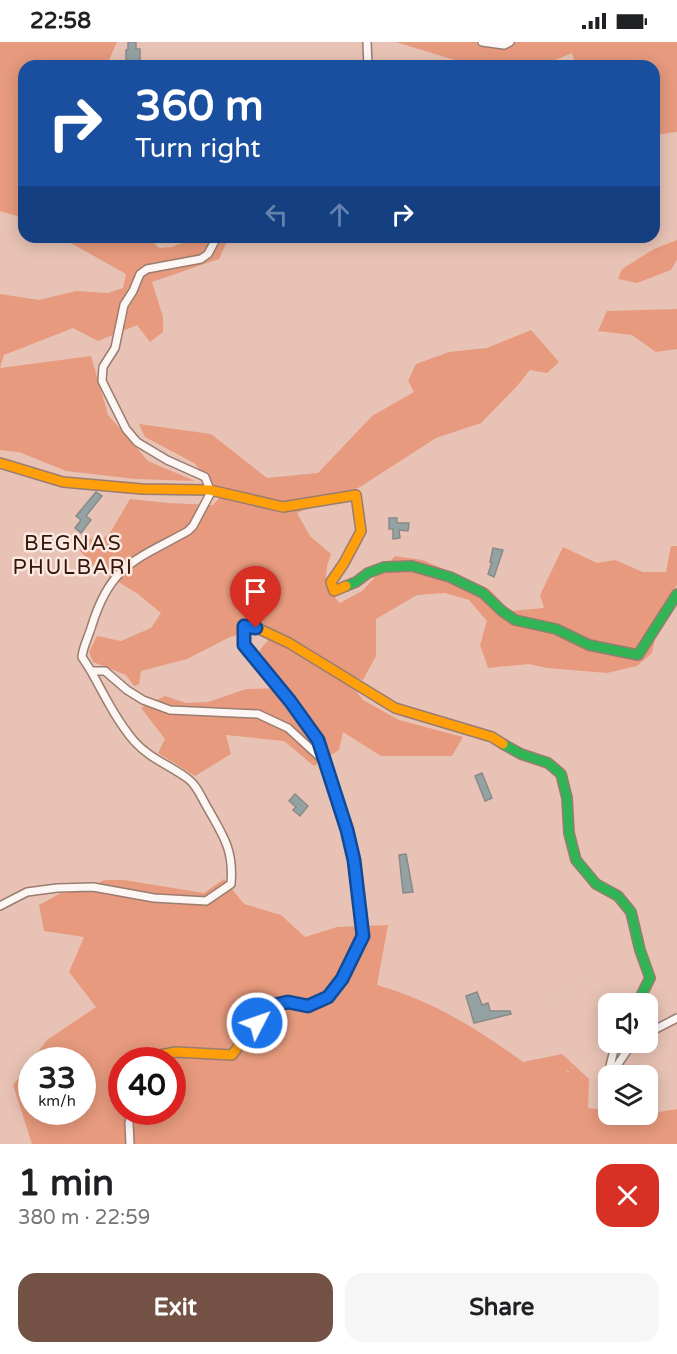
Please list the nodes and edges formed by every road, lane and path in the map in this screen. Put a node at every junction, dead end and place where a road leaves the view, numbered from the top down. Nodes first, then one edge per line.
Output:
1 (367, 42) edge
2 (482, 42) edge
3 (510, 42) edge
4 (368, 60) edge
5 (214, 243) edge
6 (0, 463) edge
7 (210, 490) junction
8 (677, 594) edge
9 (91, 671) junction
10 (325, 762) junction
11 (0, 906) edge
12 (643, 993) joint
13 (548, 1002) dead end
14 (677, 1018) edge
15 (658, 1028) edge
16 (598, 1048) edge
17 (186, 1053) edge
18 (612, 1053) edge
19 (626, 1053) edge
20 (610, 1064) joint
21 (567, 1072) dead end
22 (658, 1086) edge
23 (677, 1090) edge
24 (129, 1125) edge
25 (130, 1144) edge

1 - 4 street
2 - 3 street
5 - 7 street
6 - 7 street
7 - 8 street
7 - 9 street
9 - 10 street
9 - 11 street
10 - 12 street
10 - 17 street
12 - 13 path
14 - 15 street
16 - 21 path
18 - 20 street
19 - 20 street
22 - 23 path
24 - 25 street

